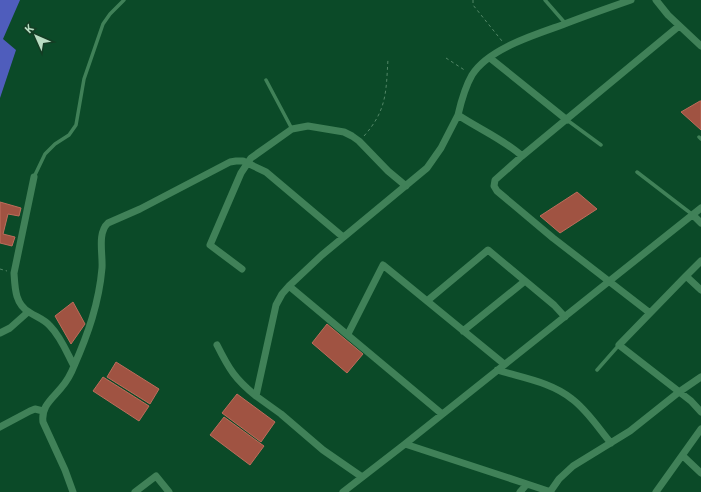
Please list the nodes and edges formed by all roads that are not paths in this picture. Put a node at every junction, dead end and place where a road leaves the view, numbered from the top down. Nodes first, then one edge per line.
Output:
1 (124, 0) edge
2 (545, 0) edge
3 (656, 0) edge
4 (627, 1) edge
5 (565, 23) junction
6 (679, 26) junction
7 (701, 46) edge
8 (490, 58) junction
9 (266, 80) dead end
10 (458, 116) junction
11 (567, 120) junction
12 (292, 129) junction
13 (600, 145) dead end
14 (522, 156) junction
15 (247, 162) junction
16 (637, 172) dead end
17 (34, 177) joint
18 (406, 186) junction
19 (701, 208) edge
20 (693, 215) junction
21 (701, 223) edge
22 (343, 237) junction
23 (701, 262) edge
24 (242, 269) dead end
25 (686, 276) junction
26 (525, 281) junction
27 (611, 281) junction
28 (289, 286) junction
29 (701, 290) edge
30 (427, 301) junction
31 (28, 312) junction
32 (650, 313) junction
33 (565, 316) junction
34 (463, 330) junction
35 (0, 333) edge
36 (348, 334) junction
37 (217, 345) dead end
38 (620, 345) junction
39 (504, 364) junction
40 (74, 366) junction
41 (498, 370) junction
42 (597, 370) dead end
43 (701, 377) edge
44 (679, 392) junction
45 (256, 396) junction
46 (43, 411) junction
47 (701, 412) edge
48 (442, 414) junction
49 (0, 427) edge
50 (701, 429) edge
51 (611, 443) junction
52 (405, 444) junction
53 (683, 456) junction
54 (701, 472) edge
55 (362, 477) junction
56 (527, 484) junction
57 (73, 492) edge
58 (135, 492) edge
59 (169, 492) edge
60 (343, 492) edge
61 (520, 492) edge
62 (551, 492) edge
63 (656, 492) edge

1 - 17 lane
2 - 5 lane
3 - 6 street
4 - 5 street
5 - 8 street
6 - 7 street
6 - 11 street
8 - 10 street
8 - 11 street
9 - 12 lane
10 - 14 street
10 - 18 street
11 - 13 lane
11 - 14 street
12 - 15 street
12 - 18 street
14 - 27 street
15 - 22 street
15 - 24 street
15 - 40 street
16 - 20 lane
17 - 31 street
18 - 22 street
19 - 20 street
20 - 21 street
20 - 27 street
22 - 28 street
23 - 25 street
25 - 29 street
25 - 32 street
26 - 30 street
26 - 33 street
26 - 34 street
27 - 32 street
27 - 33 street
28 - 36 street
28 - 45 street
30 - 34 street
30 - 36 street
31 - 35 street
31 - 40 street
32 - 38 street
33 - 39 street
34 - 39 street
36 - 48 street
37 - 45 street
38 - 42 lane
38 - 44 street
39 - 41 street
40 - 46 street
41 - 48 street
41 - 51 street
43 - 44 street
44 - 47 street
44 - 51 street
45 - 55 street
46 - 49 street
46 - 57 street
48 - 52 street
50 - 53 street
51 - 62 street
52 - 55 street
52 - 56 street
53 - 54 street
53 - 63 street
55 - 60 street
56 - 61 street
56 - 62 street
58 - 59 street

